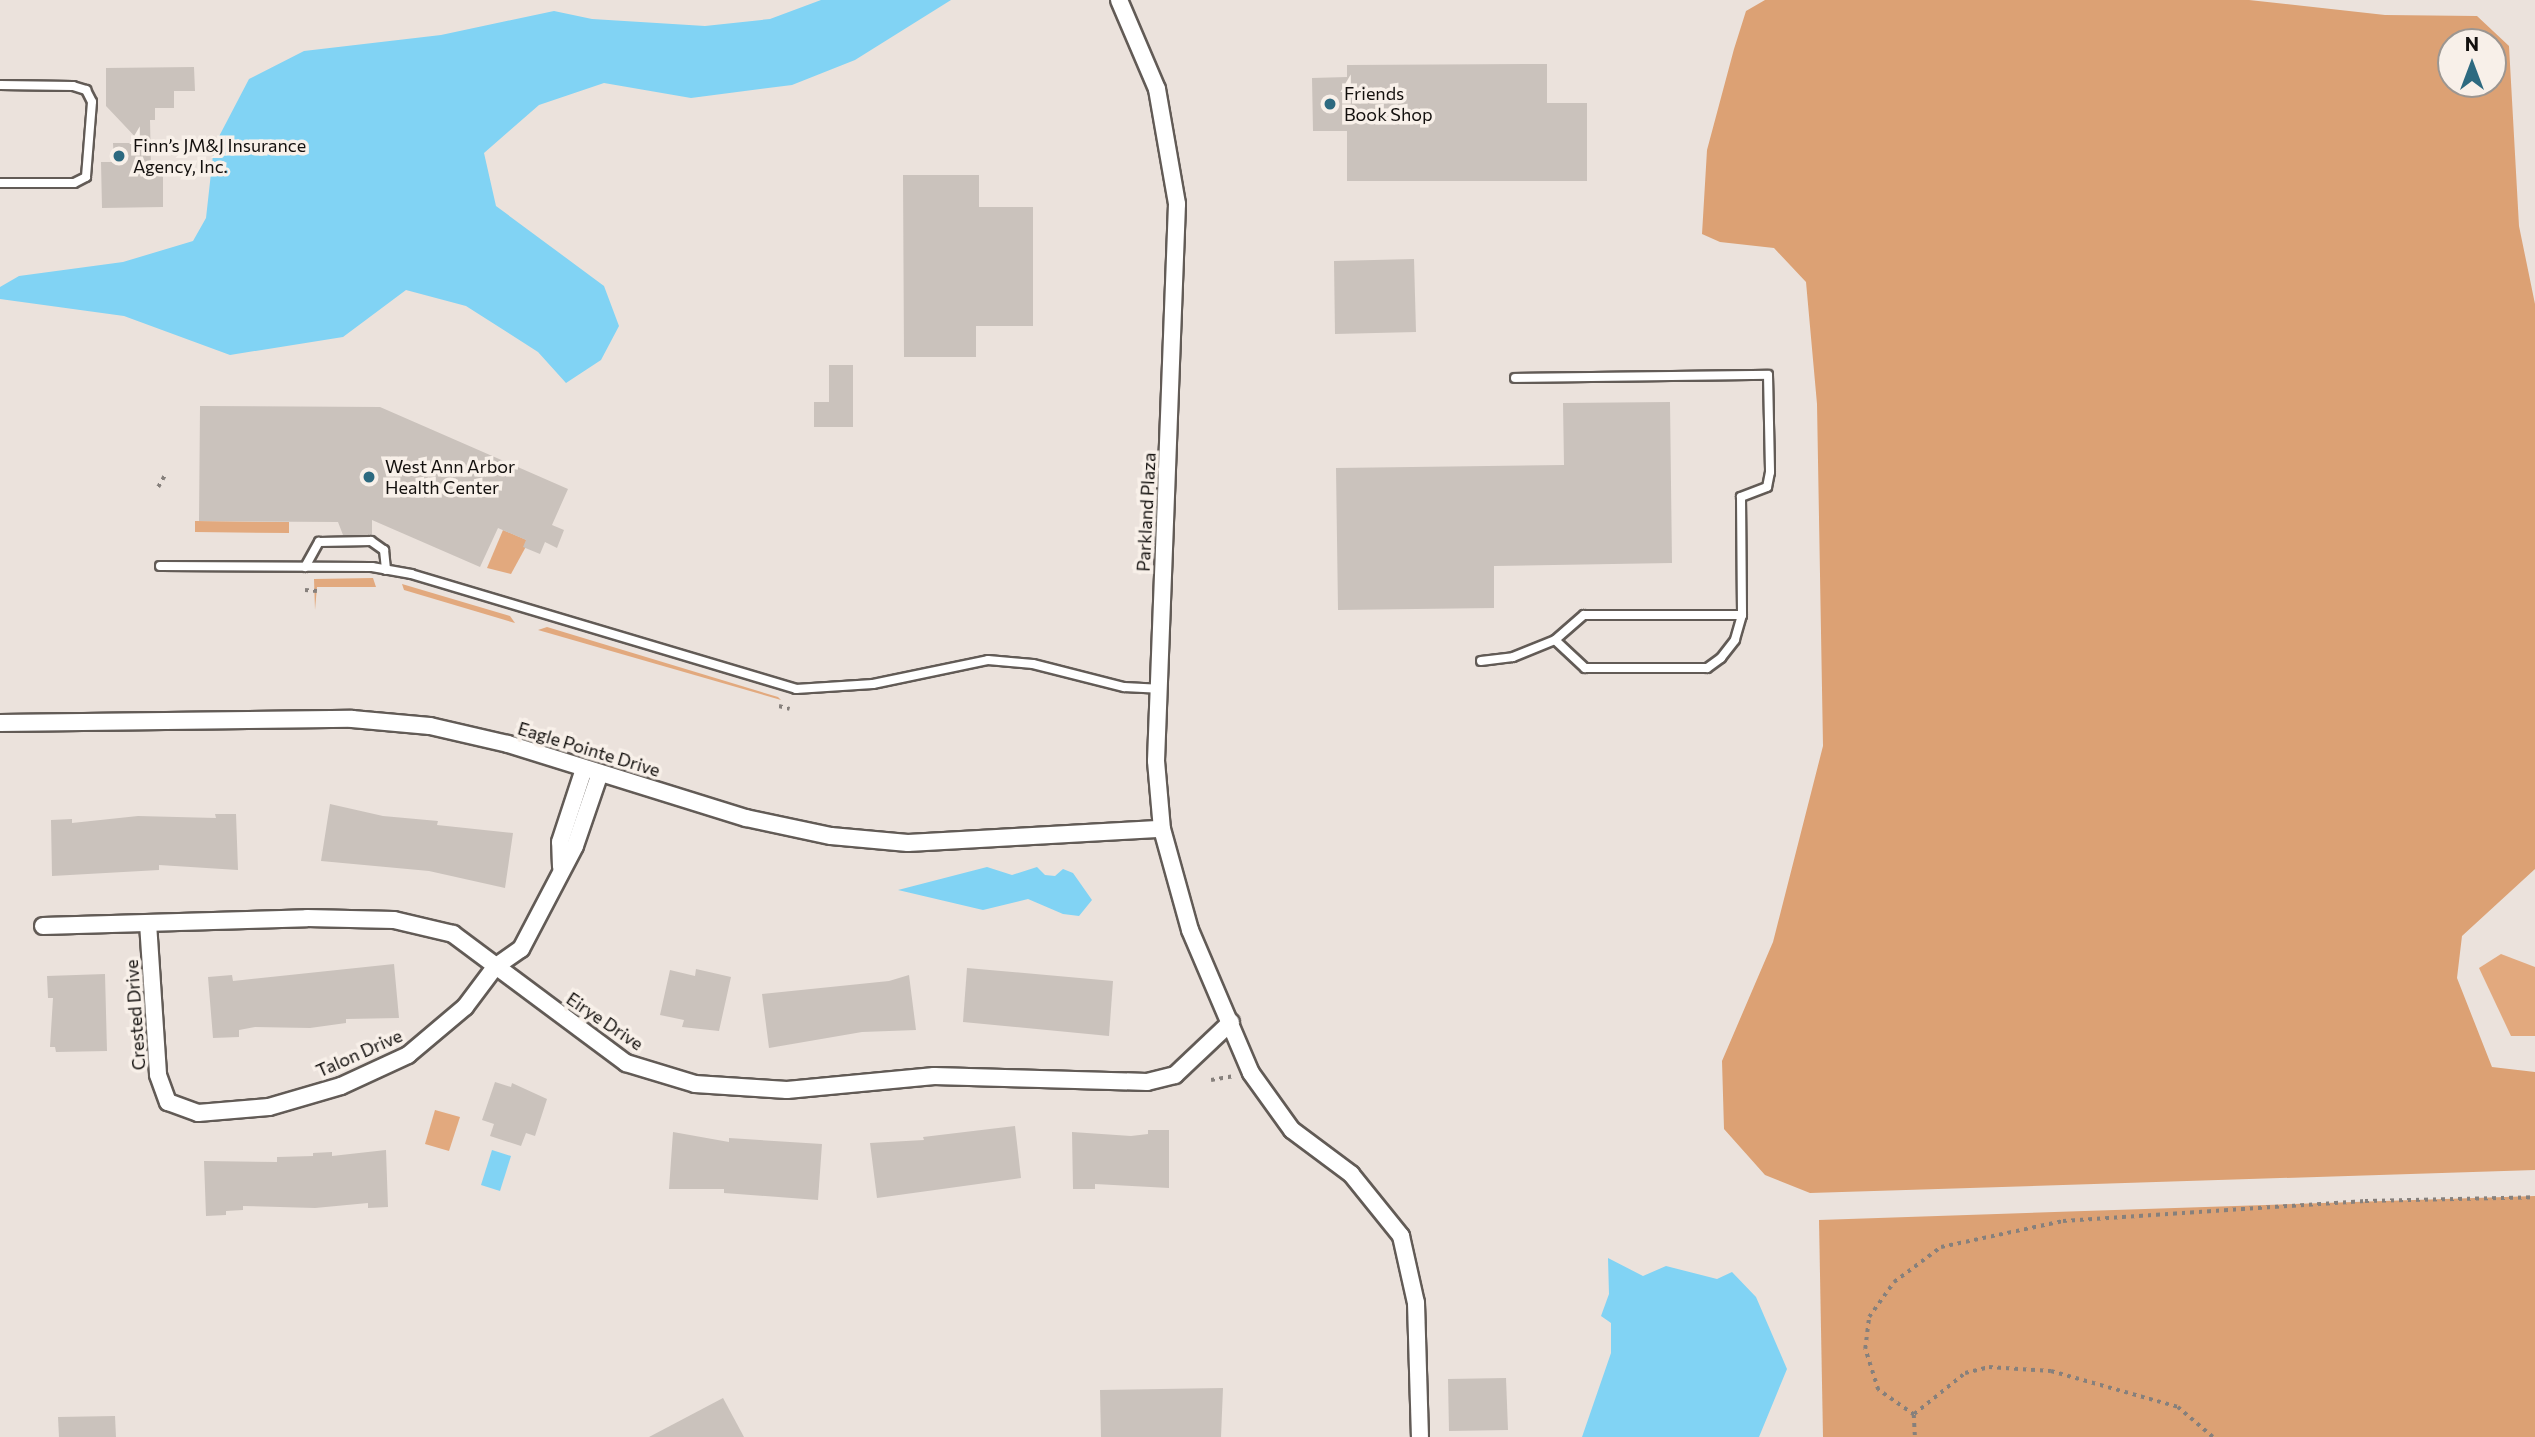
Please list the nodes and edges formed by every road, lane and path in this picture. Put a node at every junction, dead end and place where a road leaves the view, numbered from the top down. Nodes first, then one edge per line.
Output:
1 (1119, 0) edge
2 (0, 85) edge
3 (0, 183) edge
4 (1516, 379) dead end
5 (166, 472) dead end
6 (158, 487) dead end
7 (160, 566) dead end
8 (305, 567) junction
9 (386, 570) junction
10 (304, 590) dead end
11 (317, 591) dead end
12 (1742, 615) junction
13 (1555, 640) junction
14 (1481, 660) dead end
15 (1159, 689) junction
16 (779, 706) dead end
17 (790, 709) dead end
18 (0, 723) edge
19 (584, 769) junction
20 (600, 773) junction
21 (1162, 829) junction
22 (561, 867) junction
23 (148, 923) junction
24 (43, 926) dead end
25 (495, 967) junction
26 (1231, 1022) junction
27 (168, 1102) joint
28 (2535, 1197) edge
29 (1914, 1415) junction
30 (1420, 1437) edge
31 (1915, 1437) edge
32 (2213, 1437) edge

1 - 15 street, Parkland Plaza
2 - 3 lane
4 - 12 lane
5 - 6 path
7 - 8 lane
8 - 9 lane
8 - 9 lane
9 - 15 lane
10 - 11 path
12 - 13 lane
12 - 13 lane
13 - 14 lane
15 - 21 street, Parkland Plaza
16 - 17 path
18 - 19 street, Eagle Pointe Drive
19 - 20 street, Eagle Pointe Drive
19 - 22 street, Talon Drive
20 - 21 street, Eagle Pointe Drive
20 - 22 street, Talon Drive
21 - 26 street, Parkland Plaza
22 - 25 street, Talon Drive
23 - 24 street, Eirye Drive
23 - 25 street, Eirye Drive
23 - 27 street, Crested Drive
25 - 26 street, Eirye Drive
25 - 27 street, Talon Drive
26 - 30 street, Parkland Plaza
28 - 29 path
29 - 31 path
29 - 32 path

